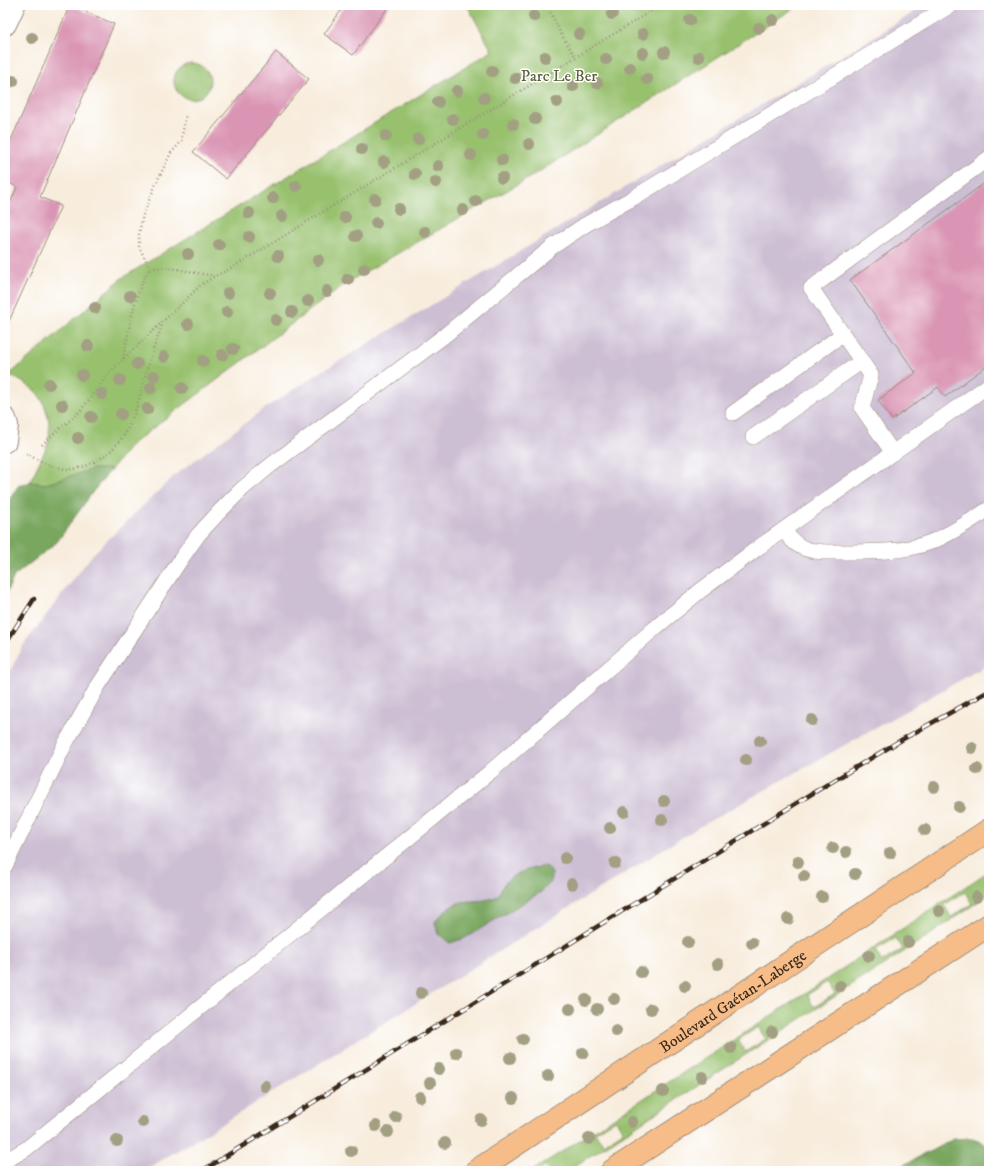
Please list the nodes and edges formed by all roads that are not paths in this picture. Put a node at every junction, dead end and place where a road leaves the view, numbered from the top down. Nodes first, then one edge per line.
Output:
1 (14, 5) edge
2 (951, 5) edge
3 (5, 24) edge
4 (989, 158) edge
5 (843, 334) junction
6 (862, 361) junction
7 (989, 385) edge
8 (733, 413) dead end
9 (5, 419) edge
10 (753, 437) dead end
11 (5, 441) edge
12 (893, 453) junction
13 (989, 509) edge
14 (784, 530) junction
15 (989, 830) edge
16 (5, 866) edge
17 (989, 925) edge
18 (5, 1161) edge
19 (476, 1171) edge
20 (612, 1171) edge

1 - 3 street
2 - 16 lane
4 - 5 lane
5 - 6 lane
5 - 8 lane
6 - 10 lane
6 - 12 lane
7 - 12 lane
9 - 11 street
12 - 14 lane
13 - 14 lane
14 - 18 lane
15 - 19 main road, Boulevard Gaétan-Laberge
17 - 20 main road

